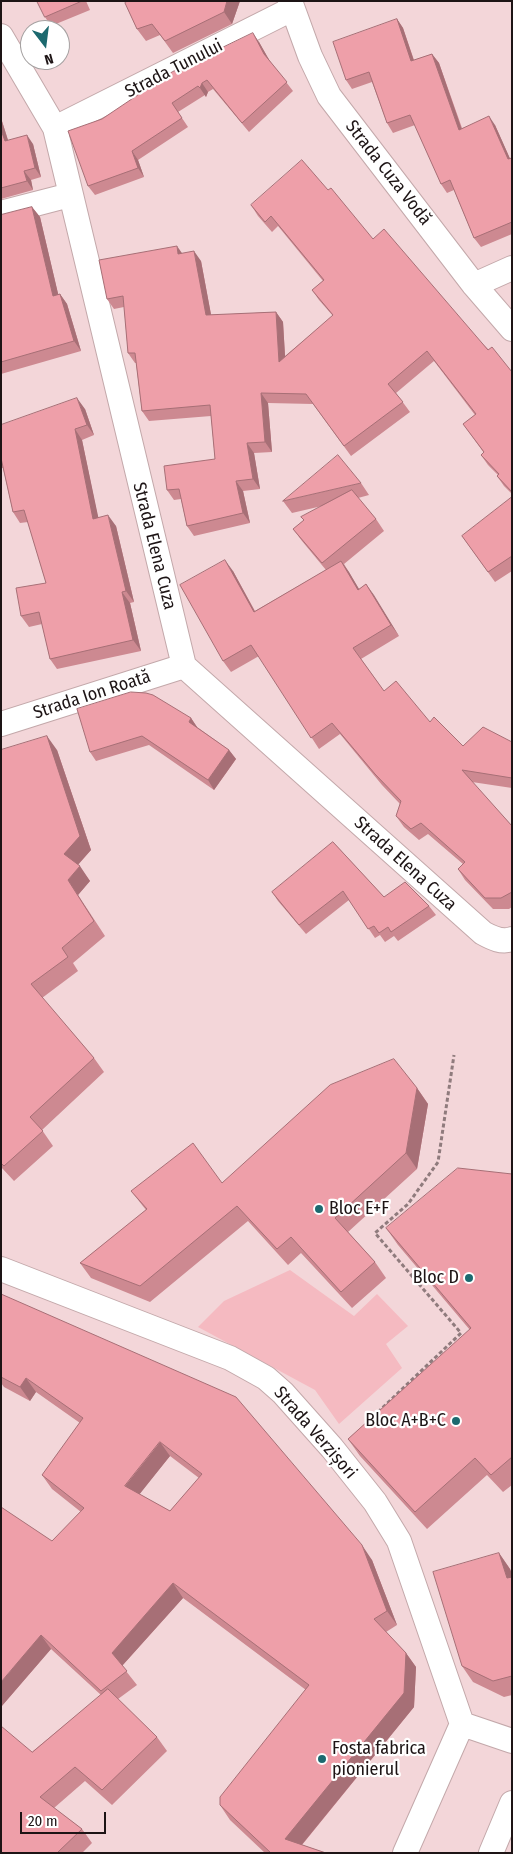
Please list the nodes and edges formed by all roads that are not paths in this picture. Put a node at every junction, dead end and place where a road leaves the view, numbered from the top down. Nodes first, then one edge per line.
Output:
1 (291, 5) edge
2 (1, 36) edge
3 (55, 128) junction
4 (70, 195) junction
5 (1, 213) edge
6 (512, 268) edge
7 (474, 285) junction
8 (512, 329) edge
9 (184, 666) junction
10 (1, 724) edge
11 (503, 939) edge
12 (1, 1269) edge
13 (462, 1724) junction
14 (512, 1741) edge
15 (512, 1803) edge
16 (405, 1853) edge
17 (491, 1853) edge

1 - 3 street, Strada Tunului
1 - 7 street, Strada Cuza Vodă
2 - 3 street, Strada Elena Cuza
3 - 4 street, Strada Elena Cuza
4 - 5 street
4 - 9 street, Strada Elena Cuza
6 - 7 street
7 - 8 street, Strada Cuza Vodă
9 - 10 street, Strada Ion Roată
9 - 11 street, Strada Elena Cuza
12 - 13 street, Strada Verzișori
13 - 14 street
13 - 16 street
15 - 17 street

